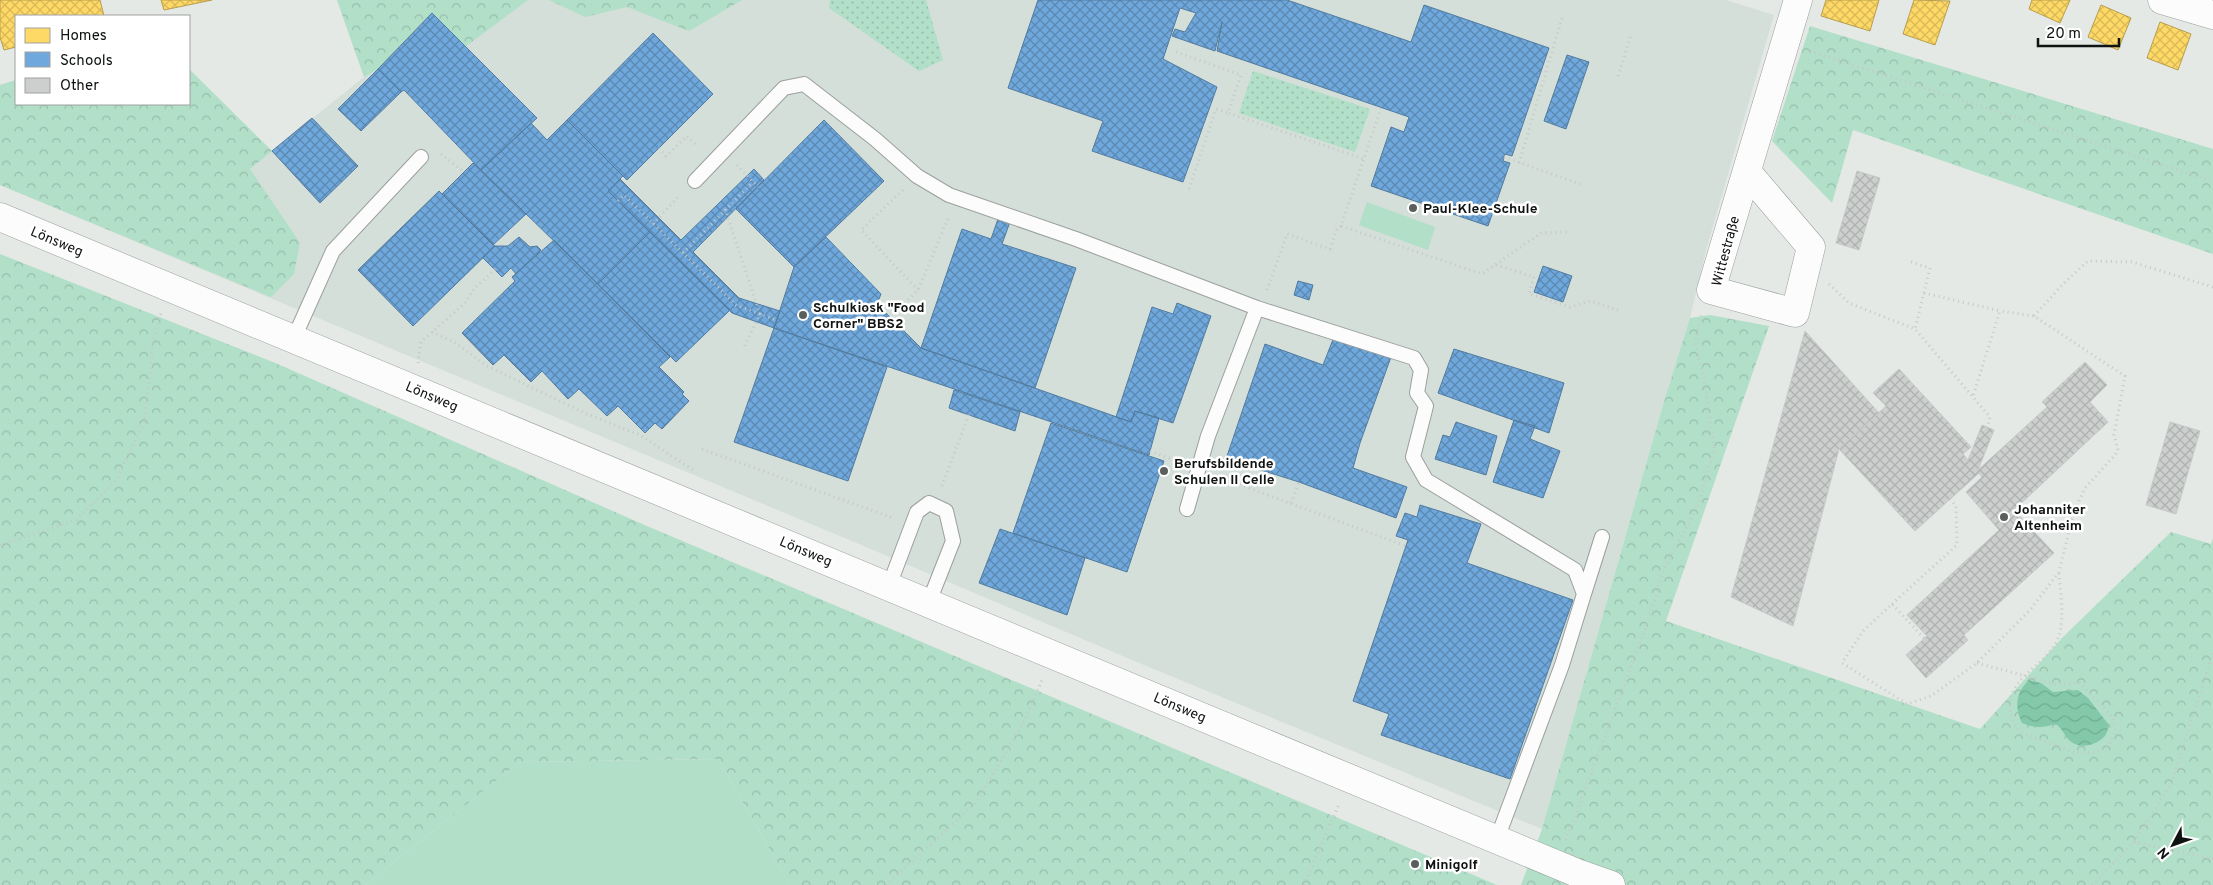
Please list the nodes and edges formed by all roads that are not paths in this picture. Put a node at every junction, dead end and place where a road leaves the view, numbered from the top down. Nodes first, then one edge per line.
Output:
1 (1798, 0) edge
2 (2162, 0) edge
3 (2213, 15) edge
4 (421, 157) road end
5 (1748, 173) junction
6 (695, 181) road end
7 (0, 217) edge
8 (1257, 308) junction
9 (294, 338) junction
10 (1187, 509) dead end
11 (1602, 537) dead end
12 (889, 586) junction
13 (1584, 594) junction
14 (929, 602) junction
15 (1497, 839) junction
16 (1611, 885) edge

1 - 5 street, Wittestraße
2 - 3 street
4 - 9 lane
5 - 5 street, Wittestraße
6 - 8 lane
7 - 9 street, Lönsweg
8 - 10 lane
8 - 13 lane
9 - 12 street, Lönsweg
11 - 13 lane
12 - 14 street, Lönsweg
12 - 14 lane
13 - 15 lane
14 - 15 street, Lönsweg
15 - 16 street, Lönsweg

